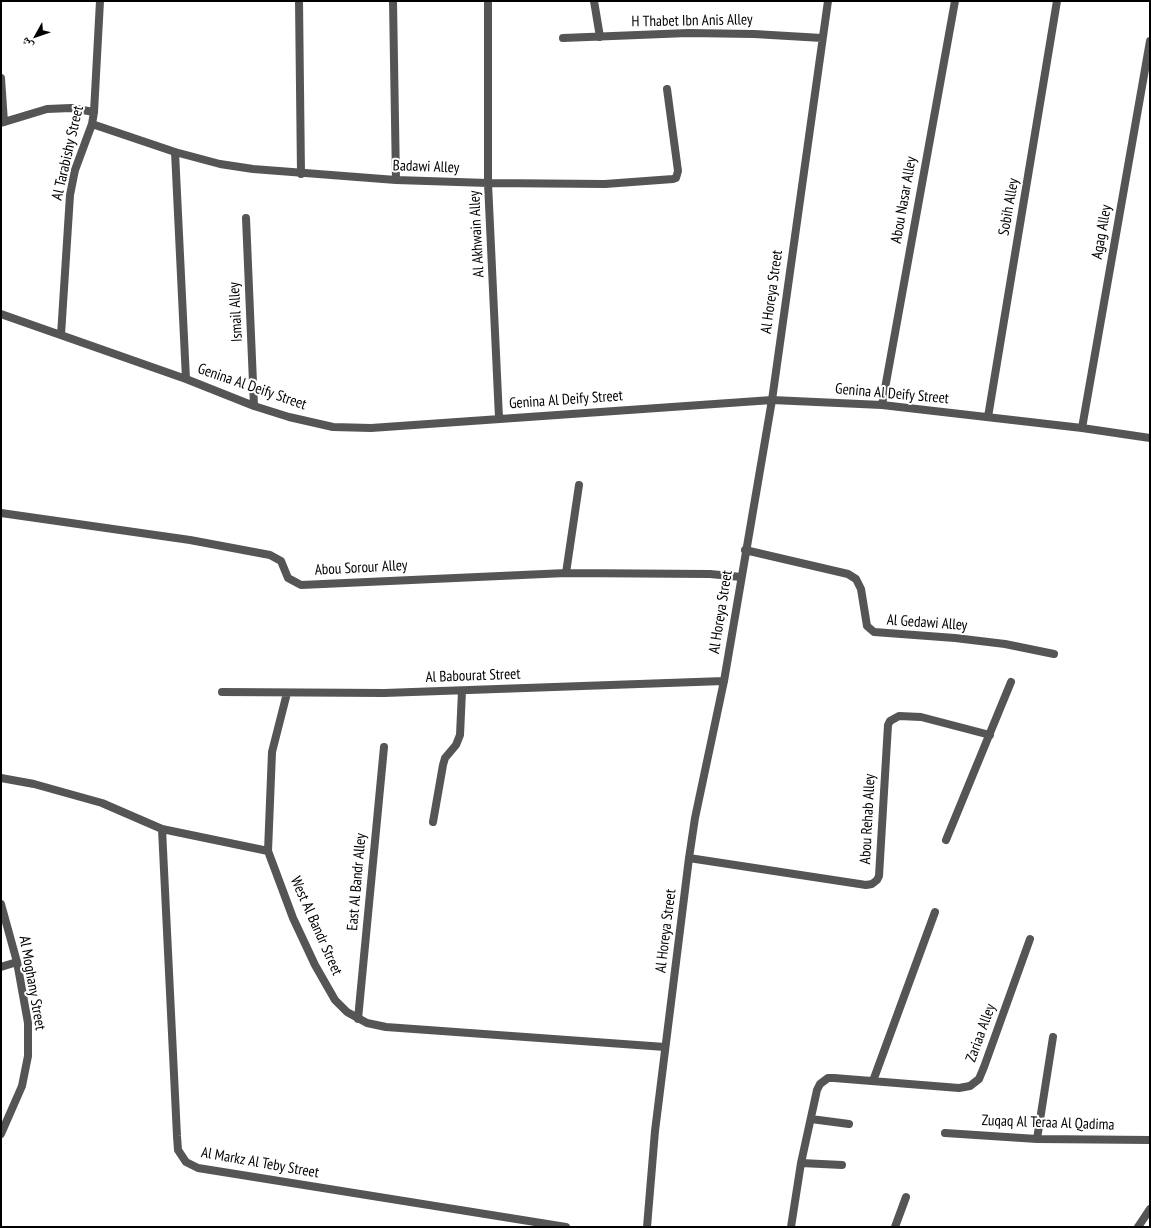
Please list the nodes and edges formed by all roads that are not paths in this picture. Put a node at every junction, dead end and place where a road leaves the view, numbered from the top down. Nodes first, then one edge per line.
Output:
1 (100, 1) edge
2 (299, 1) edge
3 (392, 1) edge
4 (488, 1) edge
5 (594, 1) edge
6 (828, 1) edge
7 (954, 1) edge
8 (1057, 1) edge
9 (600, 37) junction
10 (563, 38) dead end
11 (822, 38) junction
12 (1150, 41) edge
13 (1, 78) edge
14 (667, 89) dead end
15 (94, 112) junction
16 (3, 122) edge
17 (92, 124) junction
18 (175, 152) junction
19 (301, 174) junction
20 (396, 180) junction
21 (488, 183) junction
22 (246, 218) dead end
23 (1, 314) edge
24 (61, 335) junction
25 (186, 379) junction
26 (772, 400) junction
27 (882, 405) junction
28 (254, 406) junction
29 (988, 417) junction
30 (499, 418) junction
31 (1082, 428) junction
32 (1150, 438) edge
33 (579, 485) dead end
34 (1, 513) edge
35 (745, 550) junction
36 (566, 573) junction
37 (741, 577) junction
38 (1054, 654) dead end
39 (724, 681) junction
40 (1011, 682) dead end
41 (462, 691) junction
42 (222, 692) dead end
43 (287, 693) junction
44 (990, 735) junction
45 (384, 747) dead end
46 (1, 778) edge
47 (433, 822) dead end
48 (162, 829) junction
49 (946, 840) dead end
50 (268, 851) junction
51 (689, 858) junction
52 (1, 904) edge
53 (935, 912) dead end
54 (1030, 939) dead end
55 (17, 962) junction
56 (1, 967) edge
57 (358, 1019) junction
58 (1054, 1037) dead end
59 (665, 1047) junction
60 (873, 1081) junction
61 (811, 1119) junction
62 (849, 1124) dead end
63 (945, 1133) dead end
64 (1, 1134) edge
65 (1037, 1139) junction
66 (1150, 1140) edge
67 (801, 1163) junction
68 (842, 1165) dead end
69 (906, 1197) dead end
70 (1150, 1209) edge
71 (566, 1227) edge
72 (647, 1227) edge
73 (791, 1227) edge
74 (895, 1227) edge
75 (1138, 1227) edge

1 - 15 street, Al Tarabishy Street
2 - 19 street
3 - 20 street
4 - 21 street, Al Akhwain Alley
5 - 9 street
6 - 11 street, Al Horeya Street
7 - 27 street, Abou Nasar Alley
8 - 29 street, Sobih Alley
9 - 10 street, H Thabet Ibn Anis Alley
9 - 11 street, H Thabet Ibn Anis Alley
11 - 26 street, Al Horeya Street
12 - 31 street, Agag Alley
13 - 16 street
14 - 21 street, Badawi Alley
15 - 16 street
15 - 17 street, Al Tarabishy Street
17 - 18 street, Badawi Alley
17 - 24 street, Al Tarabishy Street
18 - 19 street, Badawi Alley
18 - 25 street
19 - 20 street, Badawi Alley
20 - 21 street, Badawi Alley
21 - 30 street, Al Akhwain Alley
22 - 28 street, Ismail Alley
23 - 24 street, Genina Al Deify Street
24 - 25 street, Genina Al Deify Street
25 - 28 street, Genina Al Deify Street
26 - 27 street, Genina Al Deify Street
26 - 30 street, Genina Al Deify Street
26 - 35 street, Al Horeya Street
27 - 29 street, Genina Al Deify Street
28 - 30 street, Genina Al Deify Street
29 - 31 street, Genina Al Deify Street
31 - 32 street, Genina Al Deify Street
33 - 36 street
34 - 36 street, Abou Sorour Alley
35 - 37 street, Al Horeya Street
35 - 38 street, Al Gedawi Alley
36 - 37 street, Abou Sorour Alley
37 - 39 street, Al Horeya Street
39 - 41 street, Al Babourat Street
39 - 51 street, Al Horeya Street
40 - 44 street
41 - 43 street, Al Babourat Street
41 - 47 street
42 - 43 street, Al Babourat Street
43 - 50 street
44 - 49 street
44 - 51 street, Abou Rehab Alley
45 - 57 street, East Al Bandr Alley
46 - 48 street
48 - 50 street
48 - 71 street, Al Markz Al Teby Street
50 - 57 street, West Al Bandr Street
51 - 59 street, Al Horeya Street
52 - 55 street, Al Moghany Street
53 - 60 street
54 - 60 street, Zariaa Alley
55 - 56 street
55 - 64 street, Al Moghany Street
57 - 59 street, West Al Bandr Street
58 - 65 street
59 - 72 street, Al Horeya Street
60 - 61 street, Zariaa Alley
61 - 62 street
61 - 67 street, Zariaa Alley
63 - 65 street, Zuqaq Al Teraa Al Qadima
65 - 66 street, Zuqaq Al Teraa Al Qadima
67 - 68 street
67 - 73 street, Zariaa Alley
69 - 74 street
70 - 75 street

